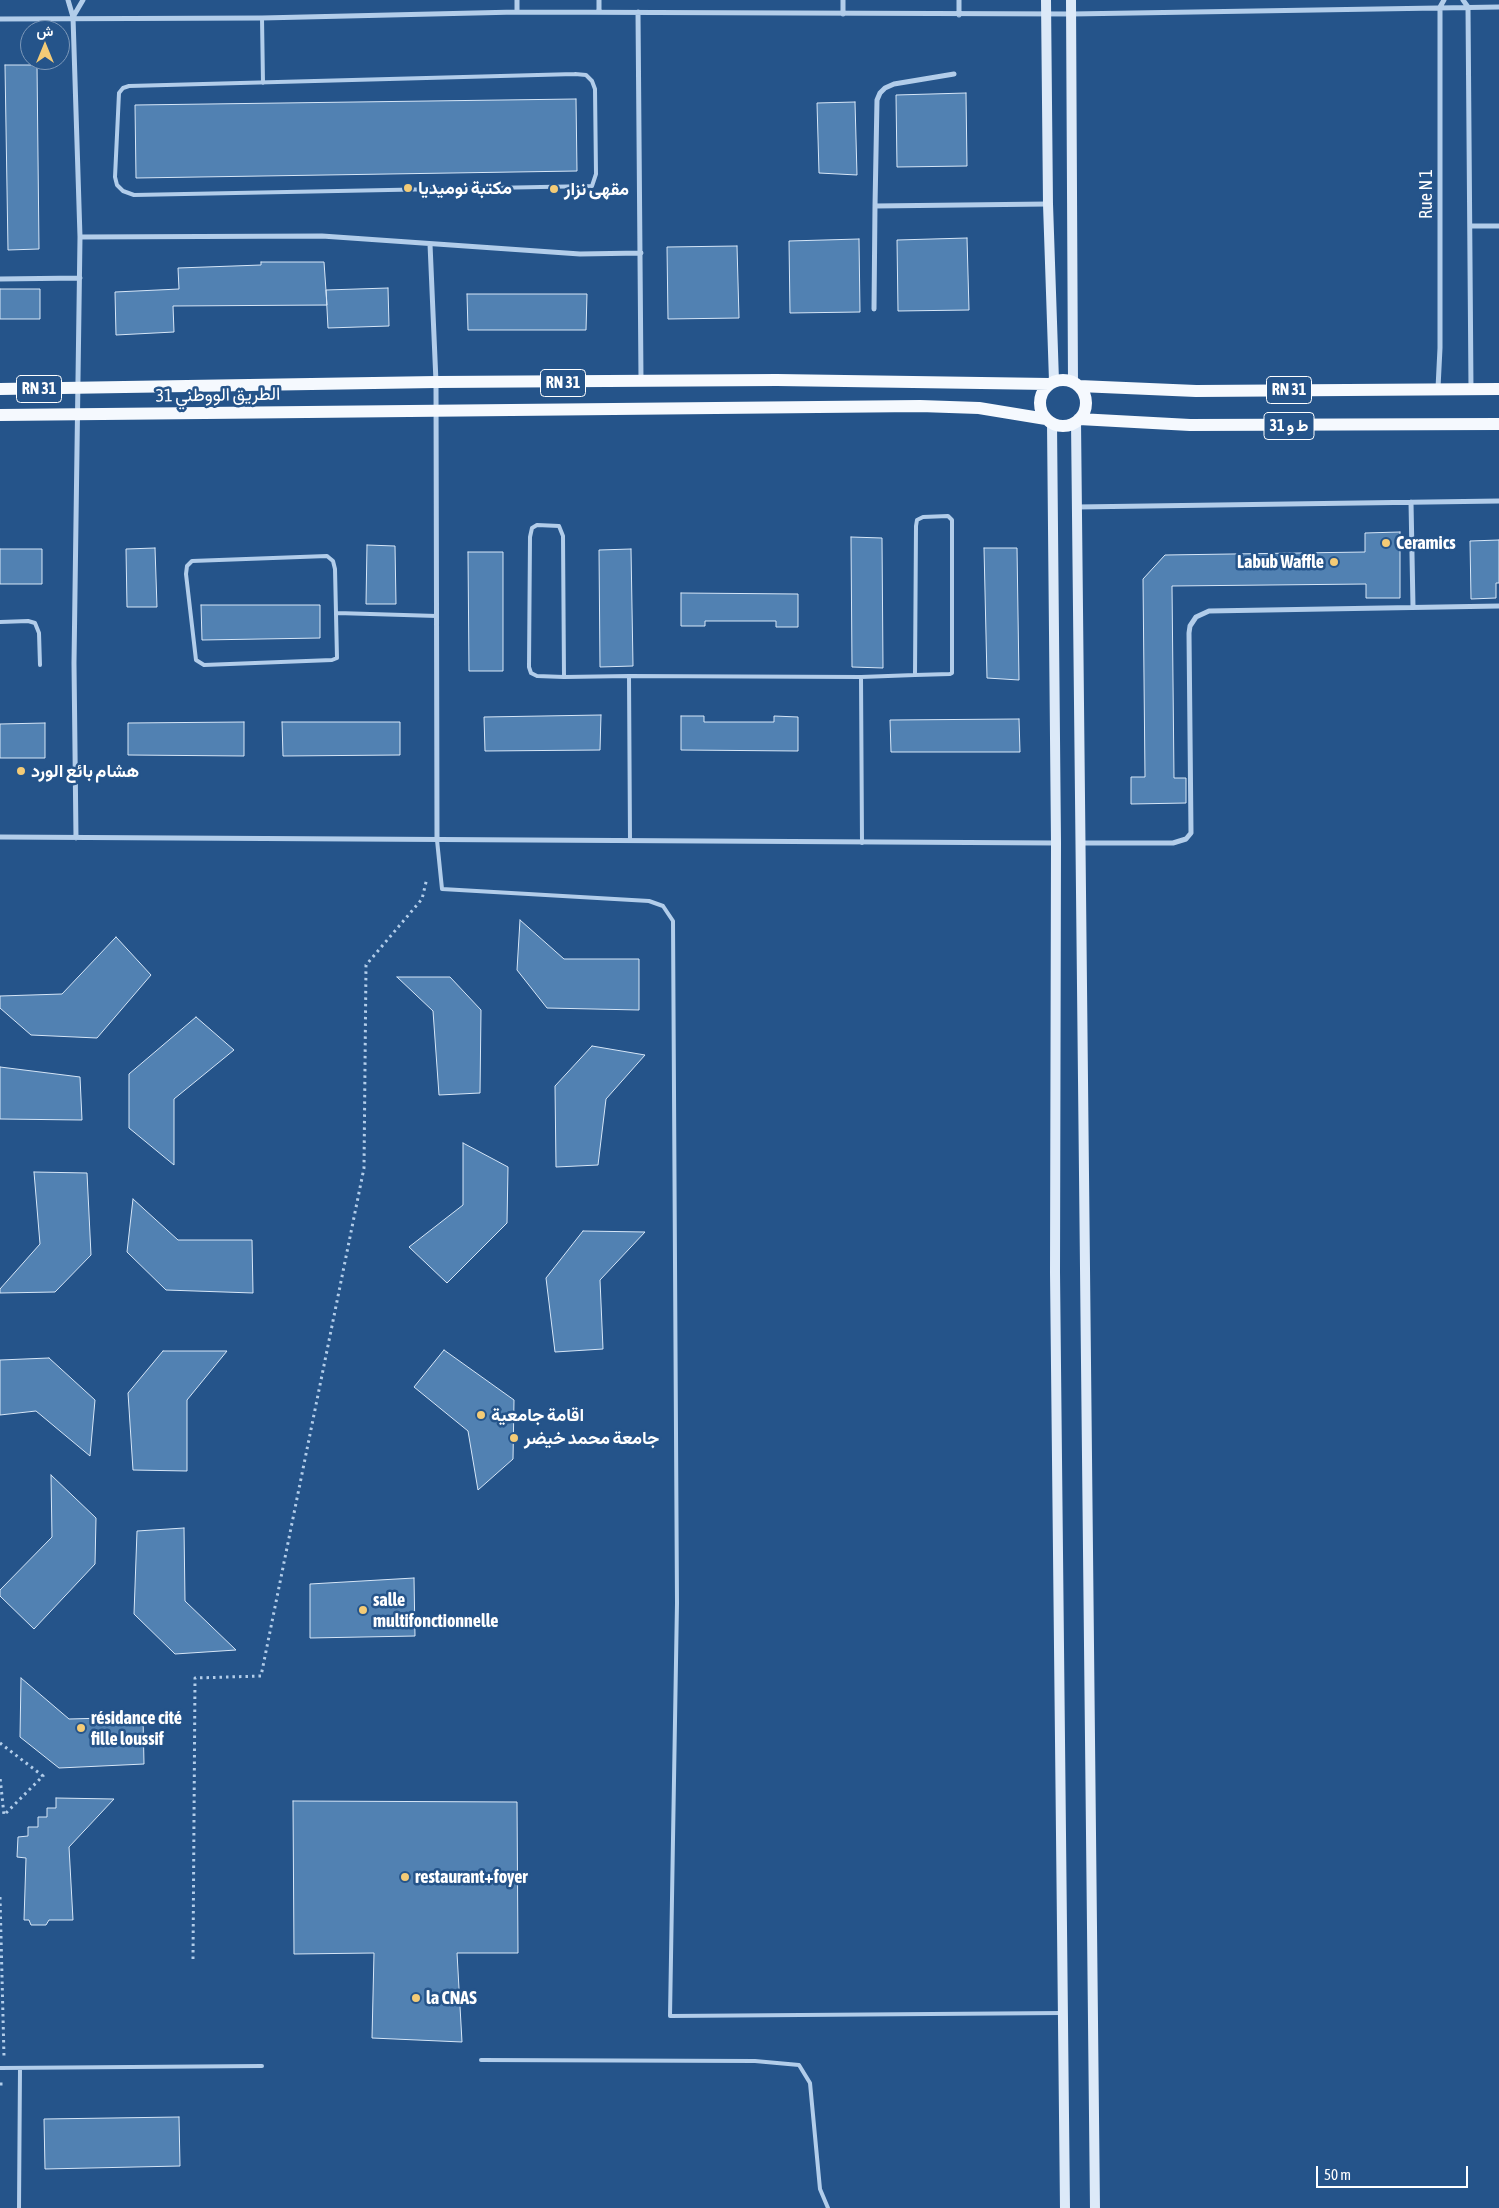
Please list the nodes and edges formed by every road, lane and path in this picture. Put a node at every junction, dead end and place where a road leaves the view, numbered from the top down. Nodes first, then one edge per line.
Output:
1 (68, 0) edge
2 (83, 0) edge
3 (517, 0) edge
4 (600, 0) edge
5 (843, 0) edge
6 (958, 0) edge
7 (1046, 0) edge
8 (1071, 0) edge
9 (1444, 0) edge
10 (1463, 0) edge
11 (1440, 7) junction
12 (1468, 7) junction
13 (1499, 7) edge
14 (517, 12) junction
15 (599, 12) junction
16 (638, 12) junction
17 (843, 14) junction
18 (1046, 14) junction
19 (1072, 14) junction
20 (959, 15) junction
21 (73, 17) junction
22 (262, 18) junction
23 (0, 19) edge
24 (954, 74) dead end
25 (263, 83) junction
26 (1048, 204) junction
27 (875, 206) junction
28 (1470, 226) junction
29 (1499, 226) edge
30 (80, 237) junction
31 (430, 244) junction
32 (640, 253) junction
33 (80, 278) junction
34 (0, 279) edge
35 (874, 309) dead end
36 (436, 382) junction
37 (640, 382) junction
38 (1051, 383) junction
39 (1076, 384) junction
40 (0, 389) edge
41 (78, 389) junction
42 (1438, 389) junction
43 (1499, 389) edge
44 (1471, 390) junction
45 (436, 410) junction
46 (79, 414) junction
47 (0, 416) edge
48 (1078, 420) junction
49 (1049, 421) junction
50 (1499, 424) edge
51 (1499, 501) edge
52 (1411, 502) junction
53 (1077, 507) junction
54 (1499, 606) edge
55 (1413, 608) junction
56 (337, 613) junction
57 (437, 616) junction
58 (0, 622) edge
59 (40, 665) dead end
60 (915, 675) junction
61 (628, 676) junction
62 (564, 677) junction
63 (861, 677) junction
64 (0, 838) edge
65 (76, 838) junction
66 (437, 840) junction
67 (630, 841) junction
68 (862, 843) junction
69 (1056, 843) junction
70 (1080, 843) junction
71 (428, 874) dead end
72 (0, 1743) edge
73 (0, 1777) edge
74 (0, 1897) edge
75 (193, 1959) dead end
76 (1064, 2013) junction
77 (481, 2060) dead end
78 (262, 2066) dead end
79 (2, 2068) edge
80 (20, 2068) junction
81 (0, 2084) edge
82 (6, 2084) dead end
83 (18, 2208) edge
84 (828, 2208) edge
85 (1065, 2208) edge
86 (1095, 2208) edge

1 - 21 street
2 - 21 street
3 - 14 street
4 - 15 street
5 - 17 street
6 - 20 street
7 - 18 main road
8 - 19 main road
9 - 11 street, Rue N 1
10 - 12 street
11 - 12 street
11 - 19 street
11 - 42 street, Rue N 1
12 - 13 street
12 - 28 street
14 - 15 street
14 - 22 street
15 - 16 street
16 - 17 street
16 - 32 street
17 - 20 street
18 - 19 street
18 - 20 street
18 - 26 main road
19 - 39 main road
21 - 22 street
21 - 23 street
21 - 30 street
22 - 25 lane
24 - 27 street
25 - 25 lane
26 - 27 street
26 - 38 main road
27 - 35 street
28 - 29 street
28 - 44 street
30 - 31 street
30 - 33 street
31 - 32 street
31 - 36 street
32 - 37 street
33 - 34 street
33 - 41 street
36 - 37 main road, RN 31
36 - 41 main road, RN 31
36 - 45 street
37 - 38 main road, RN 31
38 - 39 main road
38 - 49 main road
39 - 42 main road, RN 31
39 - 48 main road
40 - 41 main road, RN 31
41 - 46 street
42 - 44 main road, RN 31
43 - 44 main road, RN 31
45 - 46 main road, الطريق الووطني 31
45 - 49 main road, الطريق الووطني 31
45 - 57 street
46 - 47 main road, الطريق الووطني 31
46 - 65 street
48 - 49 main road
48 - 50 main road, ط و 31
48 - 53 main road
49 - 69 main road
51 - 52 street
52 - 53 street
52 - 55 street
53 - 70 main road
54 - 55 street
55 - 70 street
56 - 56 lane
56 - 57 lane
57 - 66 street
58 - 59 lane
60 - 60 lane
60 - 63 lane
61 - 62 lane
61 - 63 lane
61 - 67 lane
62 - 62 lane
63 - 68 lane
64 - 65 street
65 - 66 street
66 - 67 street
66 - 76 lane
67 - 68 street
68 - 69 street
69 - 76 main road
70 - 86 main road
71 - 75 path
72 - 73 path
74 - 79 path
76 - 85 main road
77 - 84 lane
78 - 80 lane
79 - 80 lane
80 - 83 lane
81 - 82 path

